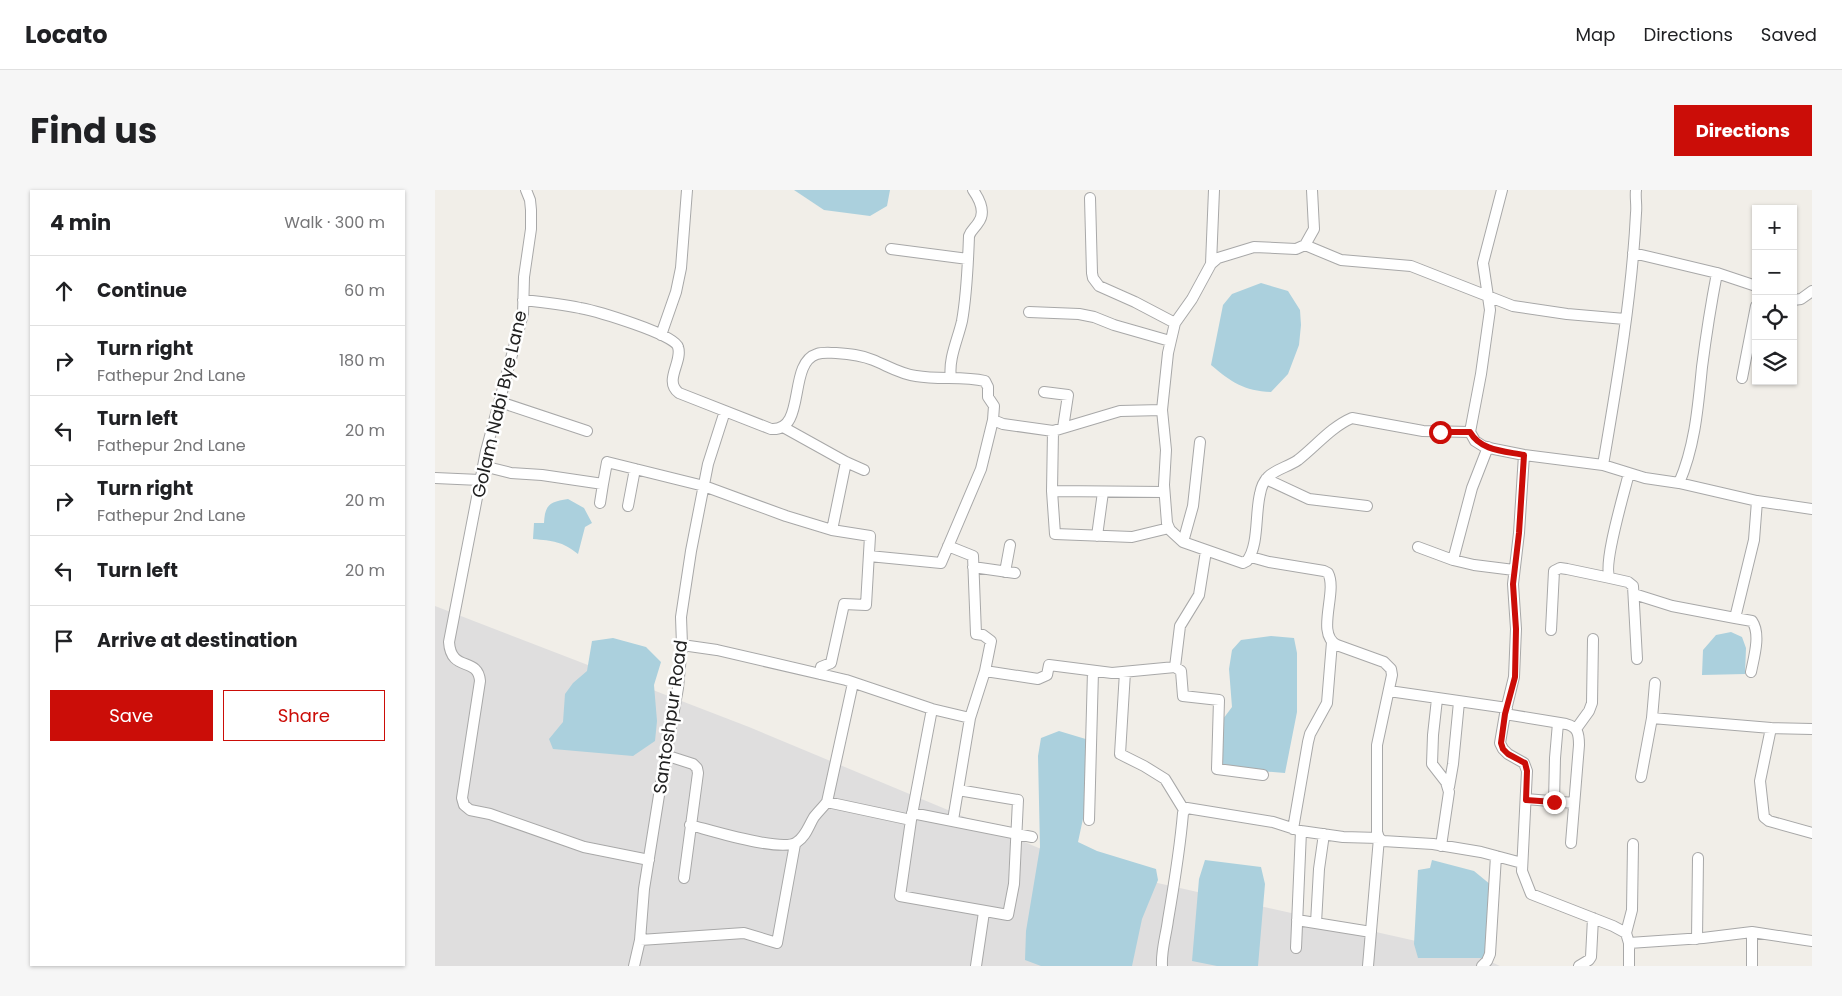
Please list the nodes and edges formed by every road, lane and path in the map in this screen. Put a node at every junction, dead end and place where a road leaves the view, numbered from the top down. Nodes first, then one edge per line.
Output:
1 (526, 190) edge
2 (687, 190) edge
3 (973, 190) edge
4 (1214, 190) edge
5 (1312, 190) edge
6 (1502, 190) edge
7 (1636, 190) edge
8 (1090, 198) dead end
9 (1305, 245) junction
10 (891, 249) dead end
11 (1633, 253) junction
12 (968, 259) junction
13 (1211, 264) junction
14 (1717, 273) junction
15 (1752, 285) edge
16 (1812, 290) edge
17 (1488, 296) junction
18 (523, 300) junction
19 (1797, 300) edge
20 (1029, 312) dead end
21 (1625, 319) junction
22 (1175, 323) junction
23 (1752, 327) edge
24 (661, 335) junction
25 (1171, 341) junction
26 (951, 378) junction
27 (1742, 378) dead end
28 (1044, 392) dead end
29 (500, 402) junction
30 (1162, 410) junction
31 (725, 411) junction
32 (993, 420) junction
33 (783, 427) junction
34 (1058, 430) junction
35 (587, 431) dead end
36 (1470, 432) junction
37 (1200, 442) dead end
38 (1488, 447) junction
39 (1524, 455) junction
40 (846, 462) junction
41 (1603, 465) junction
42 (483, 466) junction
43 (635, 469) junction
44 (864, 470) dead end
45 (1629, 473) junction
46 (435, 478) edge
47 (1266, 479) junction
48 (480, 480) junction
49 (1679, 483) junction
50 (603, 484) junction
51 (704, 486) junction
52 (1052, 491) junction
53 (1103, 492) junction
54 (1164, 492) junction
55 (1757, 501) junction
56 (600, 503) dead end
57 (628, 506) dead end
58 (1367, 506) dead end
59 (1812, 509) edge
60 (1169, 528) junction
61 (832, 530) junction
62 (1097, 536) junction
63 (1183, 542) junction
64 (1010, 545) dead end
65 (948, 546) junction
66 (1418, 547) dead end
67 (1206, 552) junction
68 (869, 556) junction
69 (1251, 557) junction
70 (1453, 560) junction
71 (973, 567) junction
72 (1514, 570) junction
73 (1610, 578) junction
74 (1634, 594) junction
75 (1735, 618) junction
76 (1551, 630) dead end
77 (1593, 639) dead end
78 (1331, 642) junction
79 (682, 645) junction
80 (1637, 659) dead end
81 (1175, 667) junction
82 (985, 671) junction
83 (1093, 671) junction
84 (1125, 672) junction
85 (1751, 672) dead end
86 (820, 674) junction
87 (853, 683) junction
88 (1655, 683) dead end
89 (1389, 691) junction
90 (1437, 699) junction
91 (1459, 702) junction
92 (932, 709) junction
93 (1506, 711) junction
94 (970, 718) junction
95 (1652, 718) junction
96 (1558, 722) junction
97 (1771, 728) junction
98 (1576, 729) junction
99 (1812, 729) edge
100 (665, 755) junction
101 (1263, 775) dead end
102 (1641, 777) dead end
103 (1449, 786) junction
104 (958, 790) junction
105 (1526, 800) junction
106 (827, 802) junction
107 (1554, 802) junction
108 (1574, 803) junction
109 (1184, 810) junction
110 (912, 816) junction
111 (953, 820) junction
112 (1089, 820) dead end
113 (691, 825) junction
114 (1297, 830) junction
115 (1812, 833) edge
116 (1016, 834) junction
117 (1324, 834) junction
118 (1031, 837) dead end
119 (1379, 838) junction
120 (1571, 843) dead end
121 (795, 844) junction
122 (1633, 844) dead end
123 (1441, 846) junction
124 (1496, 856) junction
125 (1697, 858) dead end
126 (649, 860) junction
127 (1522, 863) junction
128 (684, 878) dead end
129 (984, 912) junction
130 (1593, 918) junction
131 (1297, 920) junction
132 (1316, 923) junction
133 (1371, 932) junction
134 (1752, 932) junction
135 (1627, 938) junction
136 (1697, 939) junction
137 (639, 940) junction
138 (1812, 941) edge
139 (1296, 948) dead end
140 (634, 966) edge
141 (976, 966) edge
142 (1162, 966) edge
143 (1368, 966) edge
144 (1482, 966) edge
145 (1579, 966) edge
146 (1629, 966) edge
147 (1752, 966) edge

1 - 18 street, Golam Nabi Bye Lane
2 - 24 street
3 - 12 street
4 - 13 street
5 - 9 street
6 - 17 street
7 - 11 street
8 - 22 street
9 - 13 street
9 - 17 street
10 - 12 street
11 - 14 street
11 - 21 street
12 - 26 street
13 - 22 street
14 - 15 street
14 - 49 street
16 - 19 street
17 - 21 street
17 - 36 street
18 - 24 street
18 - 29 street, Golam Nabi Bye Lane
20 - 25 street
21 - 41 street
22 - 25 street
23 - 27 street
24 - 31 street
25 - 30 street
26 - 32 street
26 - 33 street
28 - 34 street
29 - 35 street
29 - 42 street, Golam Nabi Bye Lane
30 - 34 street
30 - 54 street
31 - 33 street
31 - 51 street, Santoshpur Road
32 - 34 street
32 - 65 street
33 - 40 street
34 - 52 street
36 - 38 street
36 - 47 street
37 - 63 street
38 - 39 street
38 - 70 street
39 - 41 street
39 - 72 street
40 - 44 street
40 - 61 street
41 - 45 street
42 - 48 street, Golam Nabi Bye Lane
42 - 50 street
43 - 50 street
43 - 51 street
43 - 57 street
45 - 49 street
45 - 73 street
46 - 48 street
47 - 58 street
47 - 69 street
48 - 126 street, Golam Nabi Bye Lane
49 - 55 street
50 - 56 street
51 - 61 street
51 - 79 street, Santoshpur Road
52 - 53 street
52 - 62 street
53 - 54 street
53 - 62 street
54 - 60 street
55 - 59 street
55 - 75 street
60 - 62 street
60 - 63 street
61 - 68 street
63 - 67 street
64 - 71 street
65 - 68 street
65 - 71 street
66 - 70 street
67 - 69 street
67 - 81 street
68 - 86 street
69 - 78 street
70 - 72 street
71 - 82 street
72 - 93 street
73 - 74 street
73 - 76 street
74 - 75 street
74 - 80 street
75 - 85 street
77 - 98 street
78 - 89 street
78 - 114 street
79 - 86 street
79 - 100 street, Santoshpur Road
81 - 84 street
81 - 101 street
82 - 83 street
82 - 94 street
83 - 84 street
83 - 112 street
84 - 109 street
86 - 87 street
87 - 92 street
87 - 106 street
88 - 95 street
89 - 90 street
89 - 119 street
90 - 91 street
90 - 103 street
91 - 93 street
91 - 103 street
92 - 94 street
92 - 110 street
93 - 96 street
93 - 105 street
94 - 104 street
95 - 97 street
95 - 102 street
96 - 98 street
96 - 107 street
97 - 99 street
97 - 115 street
98 - 108 street
100 - 113 street
100 - 126 street, Santoshpur Road
103 - 123 street
104 - 111 street
104 - 116 street
105 - 107 street
105 - 127 street
106 - 110 street
106 - 121 street
107 - 108 street
108 - 120 street
109 - 114 street
109 - 142 street
110 - 111 street
110 - 129 street
111 - 116 street
113 - 121 street
113 - 128 street
114 - 117 street
114 - 131 street
116 - 118 street
116 - 129 street
117 - 119 street
117 - 132 street
119 - 123 street
119 - 133 street
121 - 137 street
122 - 135 street
123 - 124 street
124 - 127 street
124 - 144 street
125 - 136 street
126 - 137 street, Santoshpur Road
127 - 130 street
129 - 141 street
130 - 135 street
130 - 145 street
131 - 132 street
131 - 139 street
132 - 133 street
133 - 143 street
134 - 136 street
134 - 138 street
134 - 147 street
135 - 136 street
135 - 146 street
137 - 140 street, Santoshpur Road

